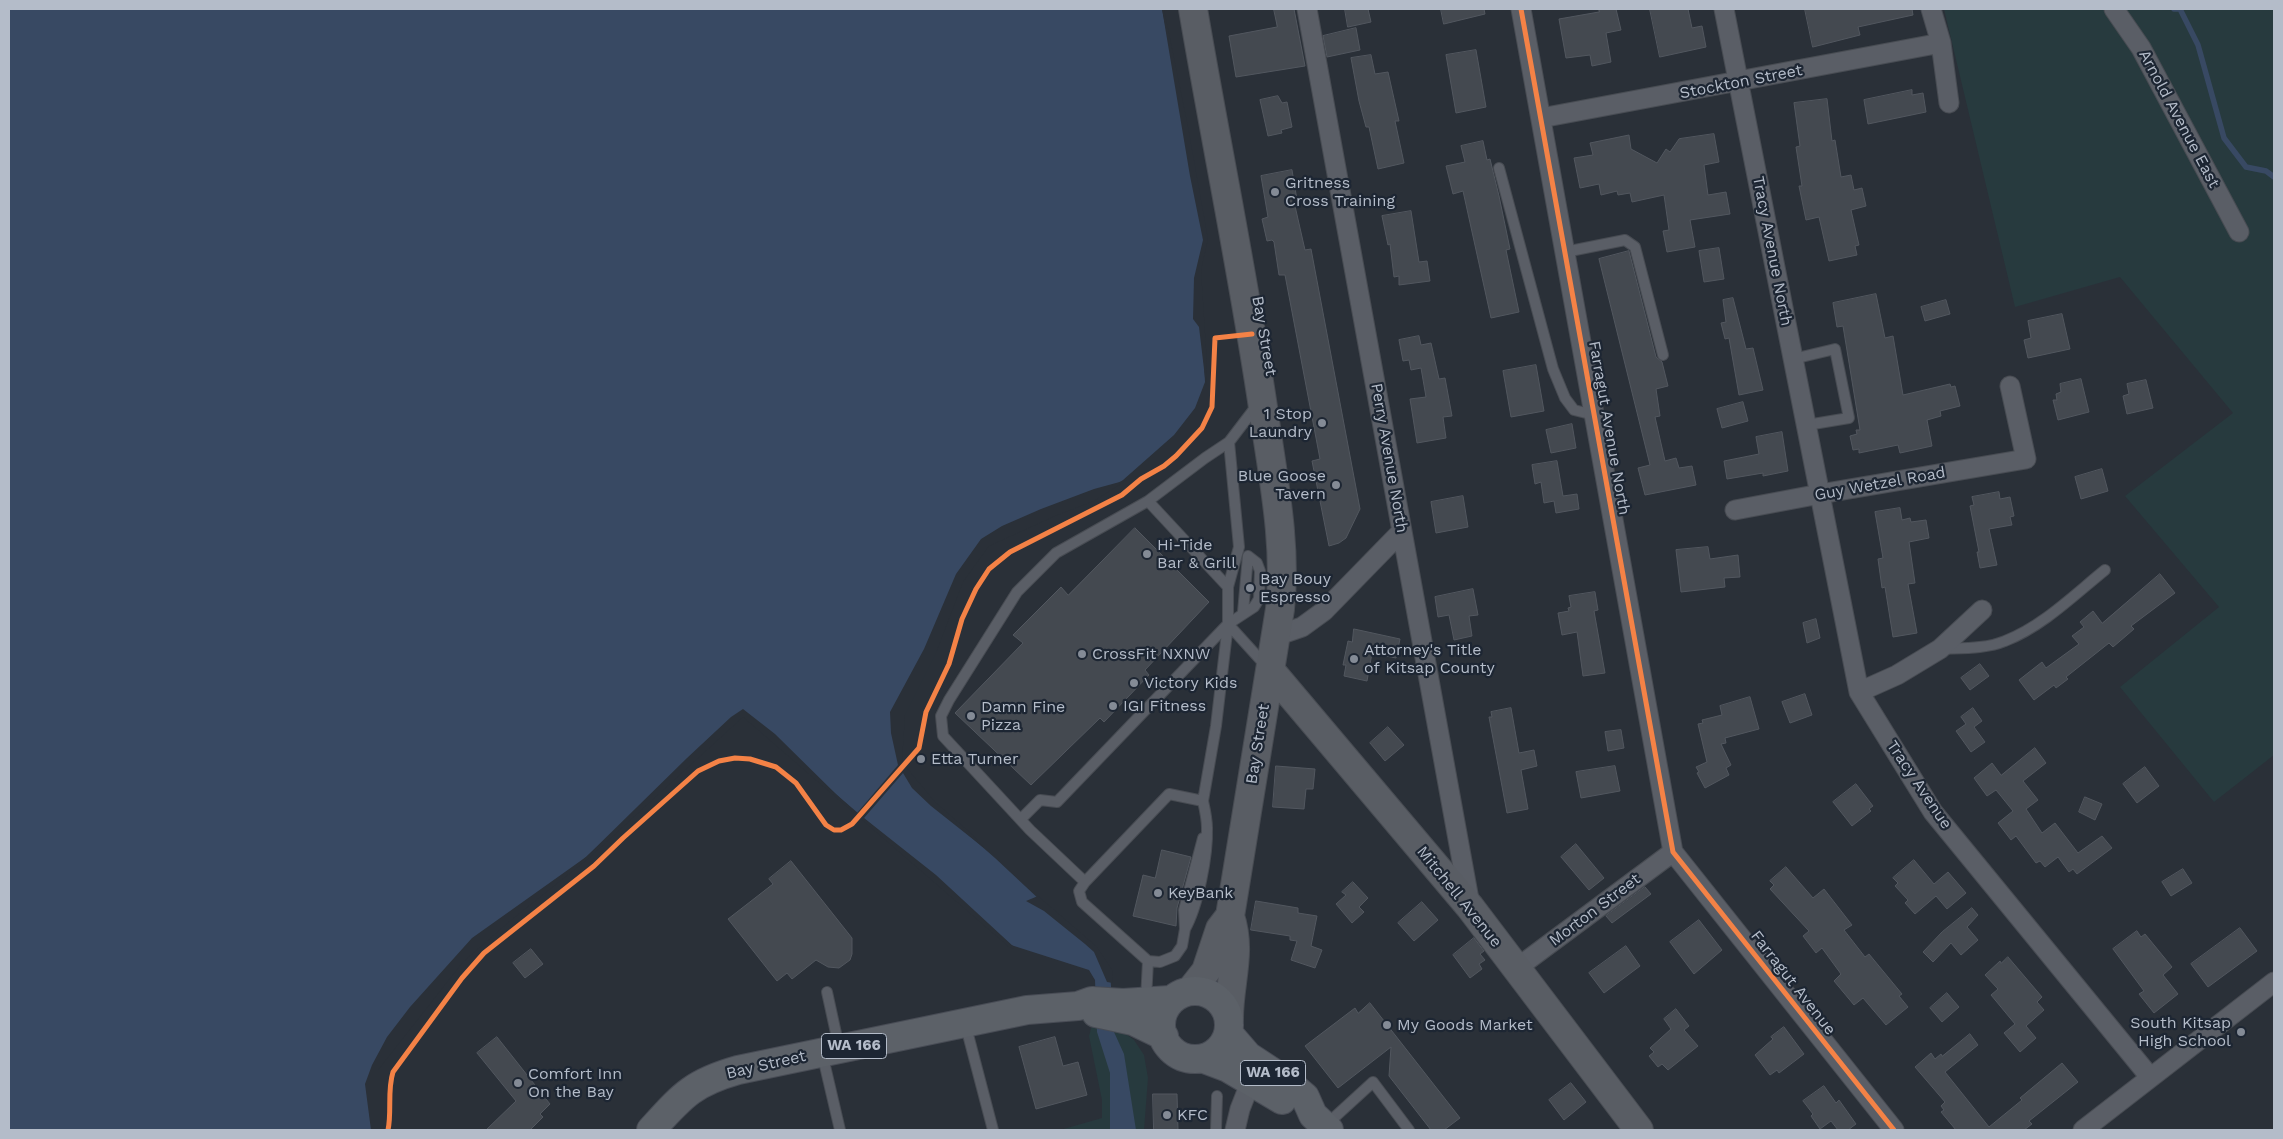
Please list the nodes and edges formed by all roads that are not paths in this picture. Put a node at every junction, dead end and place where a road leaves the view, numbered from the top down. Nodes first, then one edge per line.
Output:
1 (1193, 9) edge
2 (1307, 9) edge
3 (1520, 9) edge
4 (1724, 9) edge
5 (1931, 9) edge
6 (2114, 9) edge
7 (1941, 43) junction
8 (1739, 83) junction
9 (1949, 103) dead end
10 (1541, 118) junction
11 (1500, 168) dead end
12 (2239, 232) dead end
13 (1565, 252) junction
14 (1663, 355) dead end
15 (1793, 358) junction
16 (2010, 386) dead end
17 (1262, 399) junction
18 (1594, 415) junction
19 (1806, 425) junction
20 (1229, 442) junction
21 (1820, 494) junction
22 (1148, 501) junction
23 (1735, 510) dead end
24 (1402, 531) junction
25 (2105, 570) dead end
26 (1228, 587) junction
27 (1982, 610) dead end
28 (1243, 612) junction
29 (1228, 624) junction
30 (1276, 636) junction
31 (1940, 649) junction
32 (1270, 670) junction
33 (1859, 692) junction
34 (1203, 801) junction
35 (1020, 820) junction
36 (1673, 852) junction
37 (1085, 882) junction
38 (1470, 907) junction
39 (1230, 916) junction
40 (1148, 961) junction
41 (1517, 968) junction
42 (2272, 989) edge
43 (827, 992) dead end
44 (1150, 1002) junction
45 (964, 1022) junction
46 (1229, 1026) junction
47 (1164, 1036) junction
48 (831, 1051) junction
49 (1204, 1059) junction
50 (2150, 1077) junction
51 (1252, 1081) junction
52 (1217, 1096) dead end
53 (1322, 1124) edge
54 (651, 1130) edge
55 (840, 1130) edge
56 (993, 1130) edge
57 (1216, 1130) edge
58 (1235, 1130) edge
59 (1409, 1130) edge
60 (1639, 1130) edge
61 (1894, 1130) edge
62 (2083, 1130) edge

1 - 17 main road, Bay Street
2 - 24 street, Perry Avenue North
3 - 10 street, Farragut Avenue North
4 - 8 street, Tracy Avenue North
5 - 7 street
6 - 12 street, Arnold Avenue East
7 - 8 street, Stockton Street
7 - 9 street
8 - 10 street, Stockton Street
8 - 15 street, Tracy Avenue North
10 - 13 street, Farragut Avenue North
11 - 18 lane
13 - 14 lane
13 - 18 street, Farragut Avenue North
15 - 19 street, Tracy Avenue North
15 - 19 lane
16 - 21 street, Guy Wetzel Road
17 - 20 lane
17 - 30 main road, Bay Street
18 - 36 street, Farragut Avenue North
19 - 21 street, Tracy Avenue North
20 - 22 lane
20 - 26 lane
21 - 23 street, Guy Wetzel Road
21 - 33 street, Tracy Avenue
22 - 26 lane
22 - 35 lane
24 - 30 street
24 - 38 street, Perry Avenue North
25 - 31 lane
26 - 29 lane
27 - 31 street
28 - 28 lane
28 - 29 lane
29 - 32 lane
29 - 34 lane
29 - 35 lane
30 - 32 main road, Bay Street
31 - 33 street
32 - 38 main road, Mitchell Avenue
32 - 39 main road, Bay Street
33 - 50 street, Tracy Avenue
34 - 37 lane
34 - 40 lane
35 - 37 lane
36 - 41 street, Morton Street
36 - 61 street, Farragut Avenue
37 - 40 lane
38 - 41 main road, Mitchell Avenue
39 - 44 main road, Bay Street
39 - 46 main road, Bay Street
40 - 44 lane
41 - 60 main road, Mitchell Avenue
42 - 50 street
43 - 48 lane
44 - 45 main road, Bay Street / WA 166
44 - 46 main road, WA 166
44 - 47 main road, Bay Street / WA 166
44 - 47 main road
45 - 48 main road, Bay Street / WA 166
45 - 56 lane
46 - 49 main road, WA 166
46 - 53 main road, WA 166
47 - 49 main road, WA 166
48 - 54 main road, Bay Street / WA 166
48 - 55 lane
49 - 51 main road, WA 166
50 - 62 street
51 - 53 main road, WA 166
51 - 58 street
52 - 57 lane
53 - 59 lane

